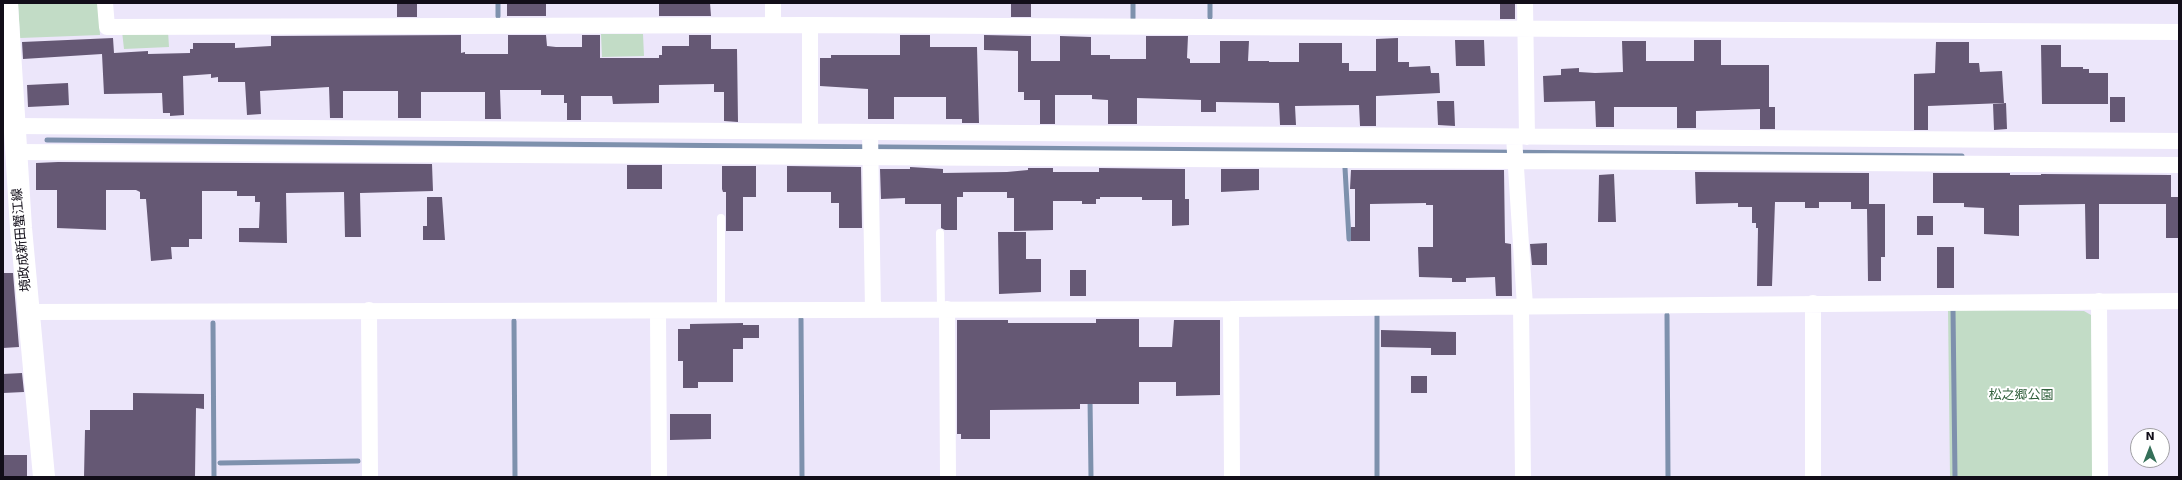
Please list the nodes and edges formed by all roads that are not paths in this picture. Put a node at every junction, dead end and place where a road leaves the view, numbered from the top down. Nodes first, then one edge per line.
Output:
1 (7, 3) edge
2 (105, 3) edge
3 (773, 3) edge
4 (1525, 3) edge
5 (773, 26) junction
6 (810, 26) junction
7 (1525, 30) junction
8 (2179, 32) edge
9 (14, 126) junction
10 (810, 131) junction
11 (2179, 141) edge
12 (870, 146) junction
13 (1517, 148) junction
14 (15, 152) junction
15 (2179, 165) edge
16 (721, 218) dead end
17 (940, 233) dead end
18 (2099, 301) junction
19 (2179, 301) edge
20 (1813, 302) junction
21 (1523, 306) junction
22 (944, 309) junction
23 (1231, 309) junction
24 (369, 310) junction
25 (873, 310) junction
26 (658, 311) junction
27 (721, 311) junction
28 (29, 312) junction
29 (44, 477) edge
30 (370, 477) edge
31 (659, 477) edge
32 (948, 477) edge
33 (1232, 477) edge
34 (1523, 477) edge
35 (1813, 477) edge
36 (2100, 477) edge

1 - 9 main road, 境政成新田蟹江線
2 - 5 street
3 - 5 street
4 - 7 street
5 - 6 street
6 - 7 street
6 - 10 street
7 - 8 street
7 - 13 street
9 - 10 street
9 - 14 main road, 境政成新田蟹江線
10 - 12 street
11 - 13 street
12 - 13 street
12 - 13 street
12 - 14 street
12 - 25 street
13 - 15 street
13 - 21 street
14 - 28 main road, 境政成新田蟹江線
16 - 27 lane
17 - 22 lane
18 - 19 street
18 - 20 street
18 - 36 street
20 - 21 street
20 - 35 street
21 - 23 street
21 - 34 street
22 - 23 street
22 - 25 street
22 - 32 street
23 - 33 street
24 - 26 street
24 - 28 street
24 - 30 street
25 - 27 street
26 - 27 street
26 - 31 street
28 - 29 main road, 境政成新田蟹江線

